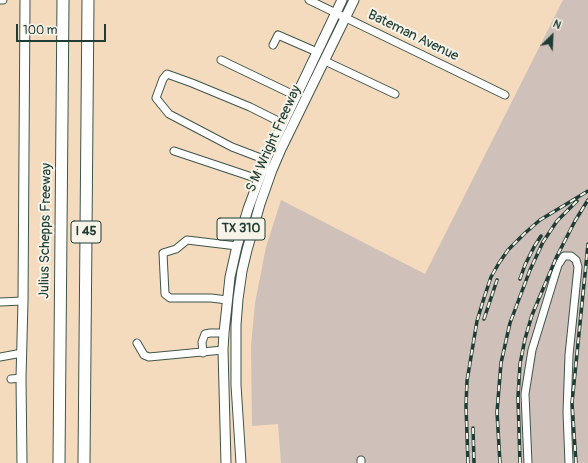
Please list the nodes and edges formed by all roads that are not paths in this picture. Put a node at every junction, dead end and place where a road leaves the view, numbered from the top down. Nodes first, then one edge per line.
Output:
1 (25, 0) edge
2 (63, 0) edge
3 (88, 0) edge
4 (308, 0) edge
5 (342, 0) edge
6 (354, 0) edge
7 (336, 13) junction
8 (345, 17) junction
9 (273, 45) dead end
10 (317, 52) junction
11 (221, 60) dead end
12 (325, 61) junction
13 (395, 94) dead end
14 (506, 95) dead end
15 (296, 96) junction
16 (282, 123) junction
17 (174, 151) dead end
18 (266, 160) junction
19 (258, 179) junction
20 (237, 246) junction
21 (227, 300) junction
22 (23, 301) junction
23 (0, 302) edge
24 (224, 333) junction
25 (137, 343) dead end
26 (223, 350) junction
27 (22, 353) junction
28 (203, 353) junction
29 (0, 357) edge
30 (21, 378) junction
31 (11, 379) dead end
32 (58, 460) edge
33 (22, 463) edge
34 (84, 463) edge
35 (226, 463) edge
36 (241, 463) edge
37 (528, 463) edge
38 (570, 463) edge

1 - 22 main road, Julius Schepps Freeway
2 - 32 highway, Julius Schepps Freeway / I 45
3 - 34 highway, I 45
4 - 7 street, Bateman Avenue
5 - 7 main road, S M Wright Freeway / TX 310
6 - 8 main road, S M Wright Freeway / TX 310
7 - 8 street, Bateman Avenue
7 - 10 main road, S M Wright Freeway / TX 310
8 - 12 main road, S M Wright Freeway / TX 310
8 - 14 street, Bateman Avenue
9 - 10 street
10 - 15 main road, S M Wright Freeway / TX 310
11 - 15 street
12 - 13 street
12 - 36 main road, S M Wright Freeway / TX 310
15 - 16 main road, S M Wright Freeway / TX 310
16 - 18 main road, S M Wright Freeway / TX 310
16 - 18 street
17 - 19 street
18 - 19 main road, S M Wright Freeway / TX 310
19 - 20 main road, S M Wright Freeway / TX 310
20 - 21 main road, S M Wright Freeway / TX 310
20 - 21 street
21 - 24 main road, S M Wright Freeway / TX 310
22 - 23 street
22 - 27 main road, Julius Schepps Freeway
24 - 26 main road, S M Wright Freeway / TX 310
24 - 28 street
25 - 28 street
26 - 28 street
26 - 35 main road, S M Wright Freeway / TX 310
27 - 29 street
27 - 30 main road, Julius Schepps Freeway
30 - 31 street
30 - 33 main road, Julius Schepps Freeway
37 - 38 street

